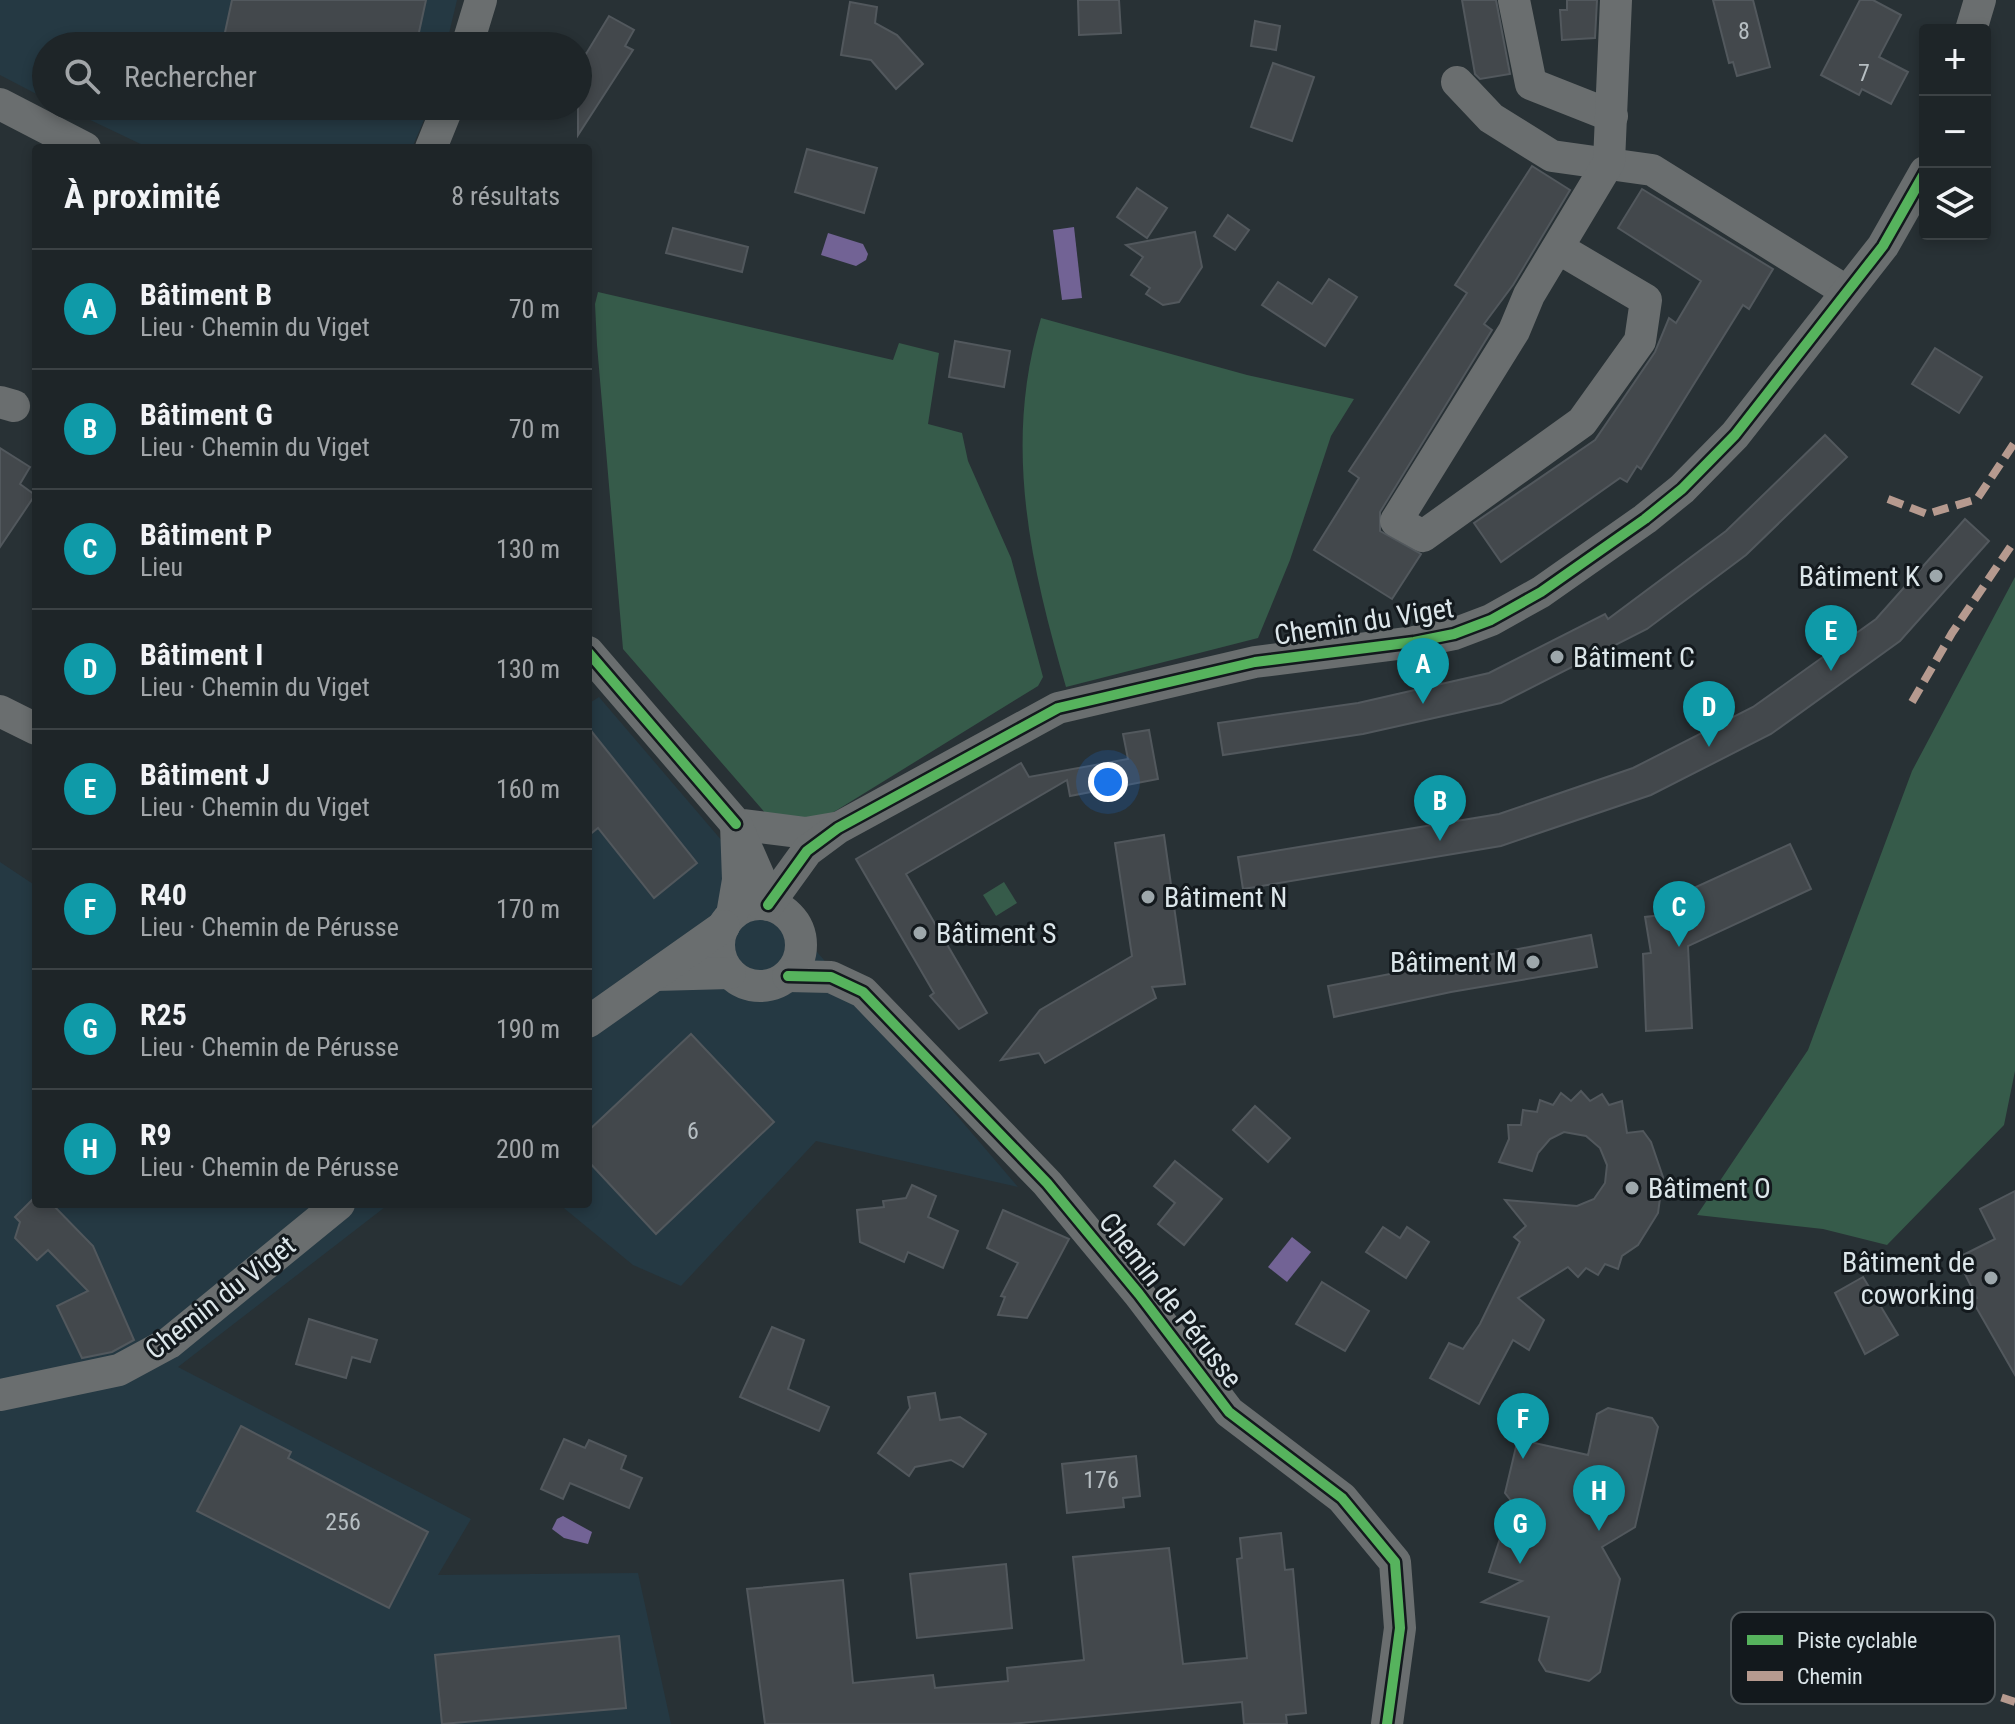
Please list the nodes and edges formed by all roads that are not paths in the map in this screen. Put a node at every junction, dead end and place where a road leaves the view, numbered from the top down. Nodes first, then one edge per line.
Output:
1 (481, 0) edge
2 (1514, 0) edge
3 (1616, 0) edge
4 (1980, 0) edge
5 (1973, 24) edge
6 (471, 32) edge
7 (1457, 82) dead end
8 (0, 104) edge
9 (1612, 116) junction
10 (442, 120) edge
11 (77, 144) edge
12 (433, 144) edge
13 (1609, 162) junction
14 (1919, 183) edge
15 (1558, 248) junction
16 (1846, 291) junction
17 (592, 657) edge
18 (0, 711) edge
19 (32, 727) edge
20 (736, 824) junction
21 (838, 828) junction
22 (780, 914) junction
23 (728, 920) junction
24 (730, 973) junction
25 (655, 975) junction
26 (788, 976) junction
27 (592, 1019) edge
28 (944, 1074) junction
29 (334, 1208) edge
30 (0, 1395) edge
31 (1387, 1724) edge

1 - 6 street
2 - 9 street
3 - 9 street
4 - 5 street
7 - 13 street
8 - 11 street
9 - 13 street
10 - 12 street
13 - 15 street
13 - 16 street
14 - 16 street, Chemin du Viget
15 - 15 street
16 - 21 street, Chemin du Viget
17 - 20 street
18 - 19 street
20 - 21 street
20 - 22 street
20 - 23 street
21 - 22 street
22 - 23 street
22 - 26 street
22 - 28 street, Chemin de Pérusse
23 - 24 street
23 - 25 street
24 - 25 street
24 - 26 street
25 - 27 street
26 - 28 street, Chemin de Pérusse
28 - 31 street, Chemin de Pérusse
29 - 30 street, Chemin du Viget

